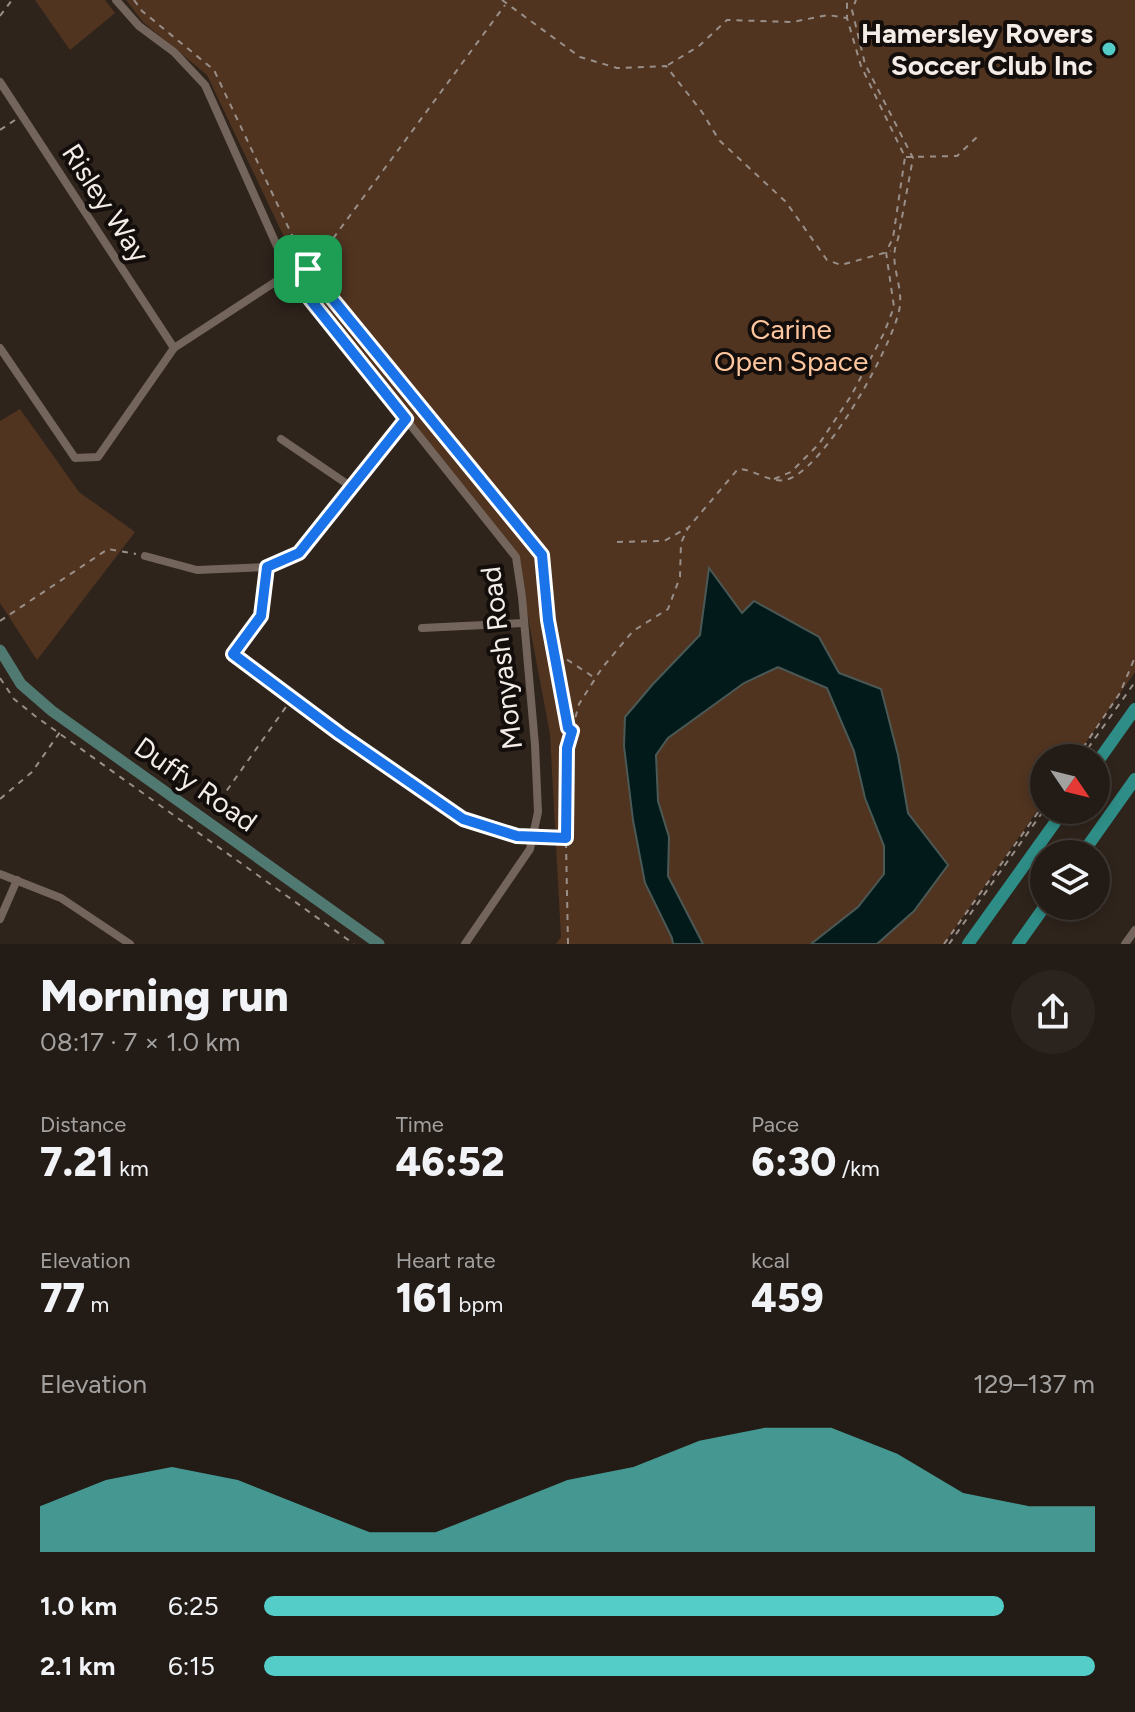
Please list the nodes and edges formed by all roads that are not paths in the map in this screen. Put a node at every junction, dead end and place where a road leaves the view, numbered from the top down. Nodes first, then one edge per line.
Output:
1 (116, 0) edge
2 (0, 82) edge
3 (289, 273) junction
4 (0, 348) edge
5 (174, 348) junction
6 (406, 419) junction
7 (281, 439) dead end
8 (353, 488) junction
9 (145, 556) road end
10 (267, 567) junction
11 (524, 623) junction
12 (422, 628) dead end
13 (0, 650) edge
14 (233, 654) road end
15 (1135, 709) edge
16 (340, 734) road end
17 (1110, 744) edge
18 (1135, 779) edge
19 (1054, 824) edge
20 (532, 837) junction
21 (1092, 840) edge
22 (0, 874) edge
23 (17, 880) junction
24 (0, 919) edge
25 (1035, 920) edge
26 (1135, 930) edge
27 (130, 944) edge
28 (379, 944) edge
29 (465, 944) edge
30 (968, 944) edge
31 (1018, 944) edge
32 (1125, 944) edge

1 - 3 street, Monyash Road
2 - 5 street, Risley Way
3 - 5 street
3 - 6 street, Monyash Road
4 - 5 street
6 - 8 street
6 - 11 street, Monyash Road
7 - 8 street
8 - 10 street
9 - 10 street
10 - 14 street
11 - 12 street
11 - 20 street, Monyash Road
13 - 28 main road, Duffy Road
15 - 17 main road
16 - 20 street
18 - 21 main road
19 - 30 main road
20 - 29 street, Monyash Road
22 - 23 street
23 - 24 street
23 - 27 street
25 - 31 main road
26 - 32 street

